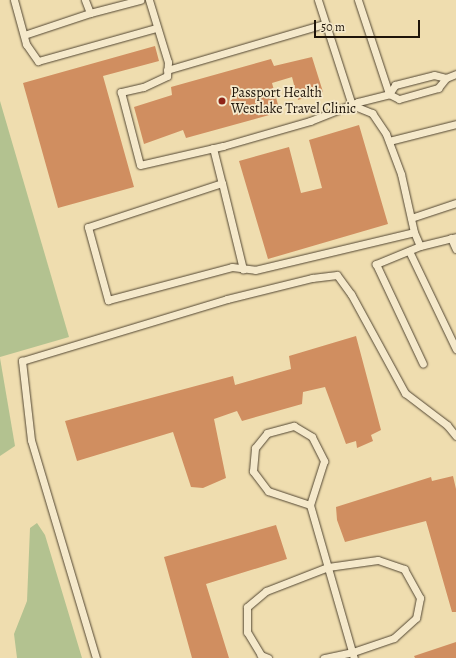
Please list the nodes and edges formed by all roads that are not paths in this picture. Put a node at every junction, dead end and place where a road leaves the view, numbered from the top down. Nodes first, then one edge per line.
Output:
1 (14, 0) edge
2 (85, 0) edge
3 (140, 0) edge
4 (149, 0) edge
5 (318, 0) edge
6 (358, 0) edge
7 (90, 13) junction
8 (324, 24) junction
9 (156, 28) junction
10 (24, 35) junction
11 (168, 70) junction
12 (456, 74) edge
13 (446, 78) junction
14 (389, 94) junction
15 (352, 104) junction
16 (456, 124) edge
17 (389, 141) junction
18 (213, 148) junction
19 (222, 183) junction
20 (456, 203) edge
21 (411, 218) junction
22 (414, 232) junction
23 (454, 238) edge
24 (420, 246) junction
25 (456, 249) edge
26 (409, 251) junction
27 (243, 269) junction
28 (456, 349) edge
29 (423, 364) dead end
30 (456, 436) edge
31 (310, 506) junction
32 (328, 567) junction
33 (354, 655) edge
34 (96, 658) edge
35 (268, 658) edge
36 (324, 658) edge

1 - 10 lane
2 - 7 lane
3 - 7 lane
4 - 9 lane
5 - 8 lane
6 - 14 lane
7 - 10 lane
8 - 11 lane
8 - 15 lane
9 - 10 lane
9 - 11 lane
11 - 18 lane
12 - 13 lane
13 - 14 lane
13 - 14 lane
14 - 15 lane
15 - 17 lane
15 - 18 lane
16 - 17 lane
17 - 21 lane
18 - 19 lane
19 - 27 lane
19 - 27 lane
20 - 21 lane
21 - 22 lane
22 - 24 lane
22 - 27 lane
23 - 24 lane
23 - 25 lane
24 - 26 lane
26 - 28 lane
26 - 29 lane
30 - 34 lane
31 - 31 lane
31 - 32 lane
32 - 33 lane
32 - 33 lane
32 - 35 lane
33 - 36 lane

